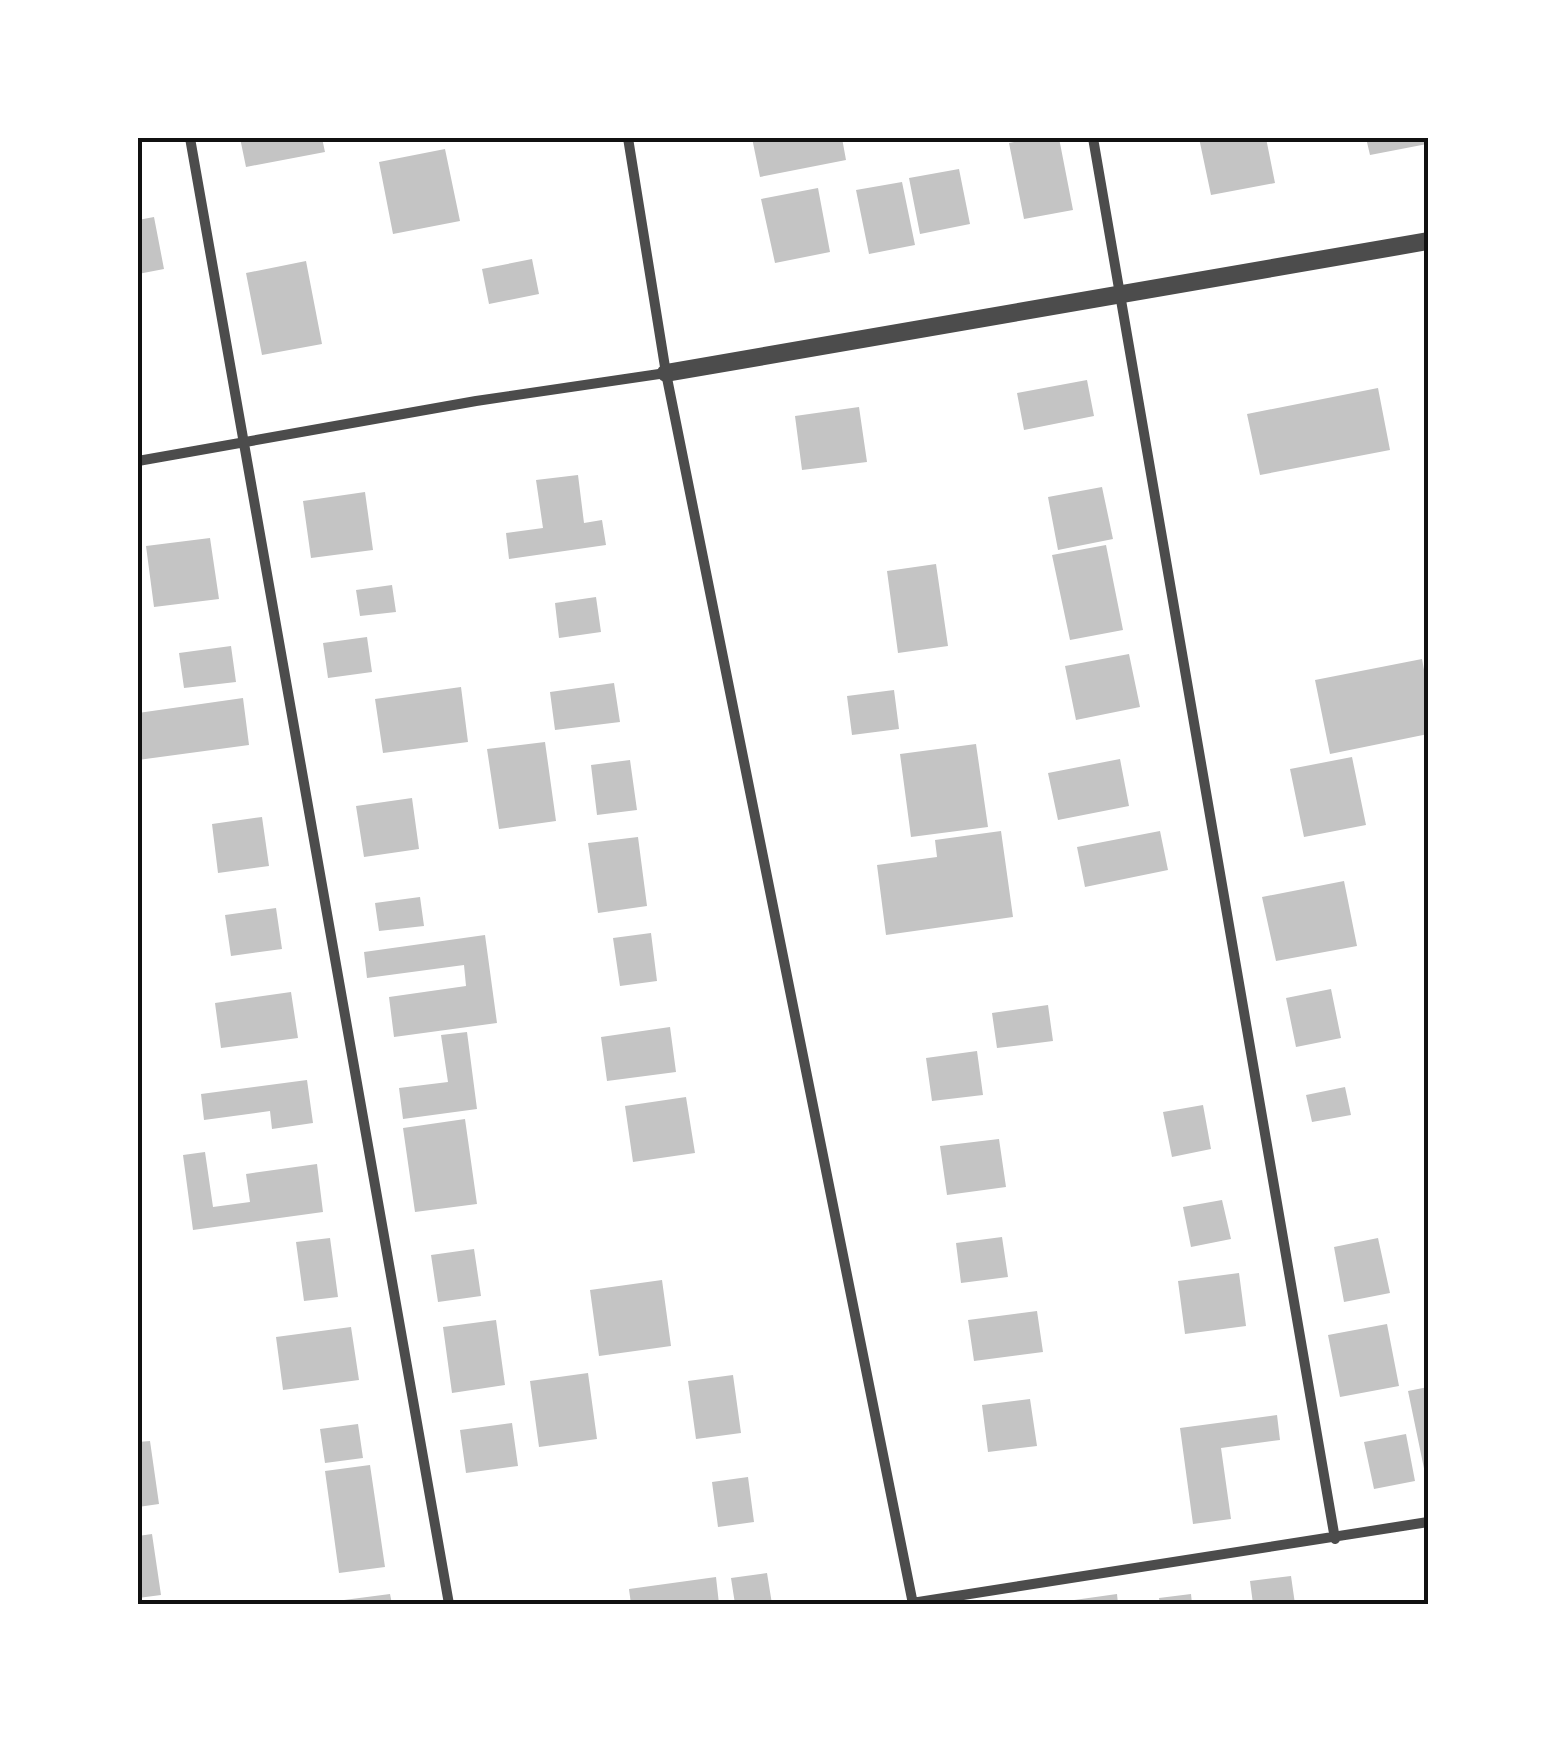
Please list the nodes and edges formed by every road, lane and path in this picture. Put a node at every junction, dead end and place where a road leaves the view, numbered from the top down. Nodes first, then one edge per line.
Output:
1 (190, 138) edge
2 (628, 138) edge
3 (1093, 138) edge
4 (1428, 241) edge
5 (1119, 296) junction
6 (666, 373) junction
7 (244, 442) junction
8 (138, 460) edge
9 (1428, 1522) edge
10 (1335, 1539) junction
11 (448, 1604) edge
12 (912, 1604) edge

1 - 7 street
2 - 6 street
3 - 5 street
4 - 5 street
5 - 6 street
5 - 10 street
6 - 7 street
6 - 12 street
7 - 8 street
7 - 11 street
9 - 10 street
10 - 12 street

